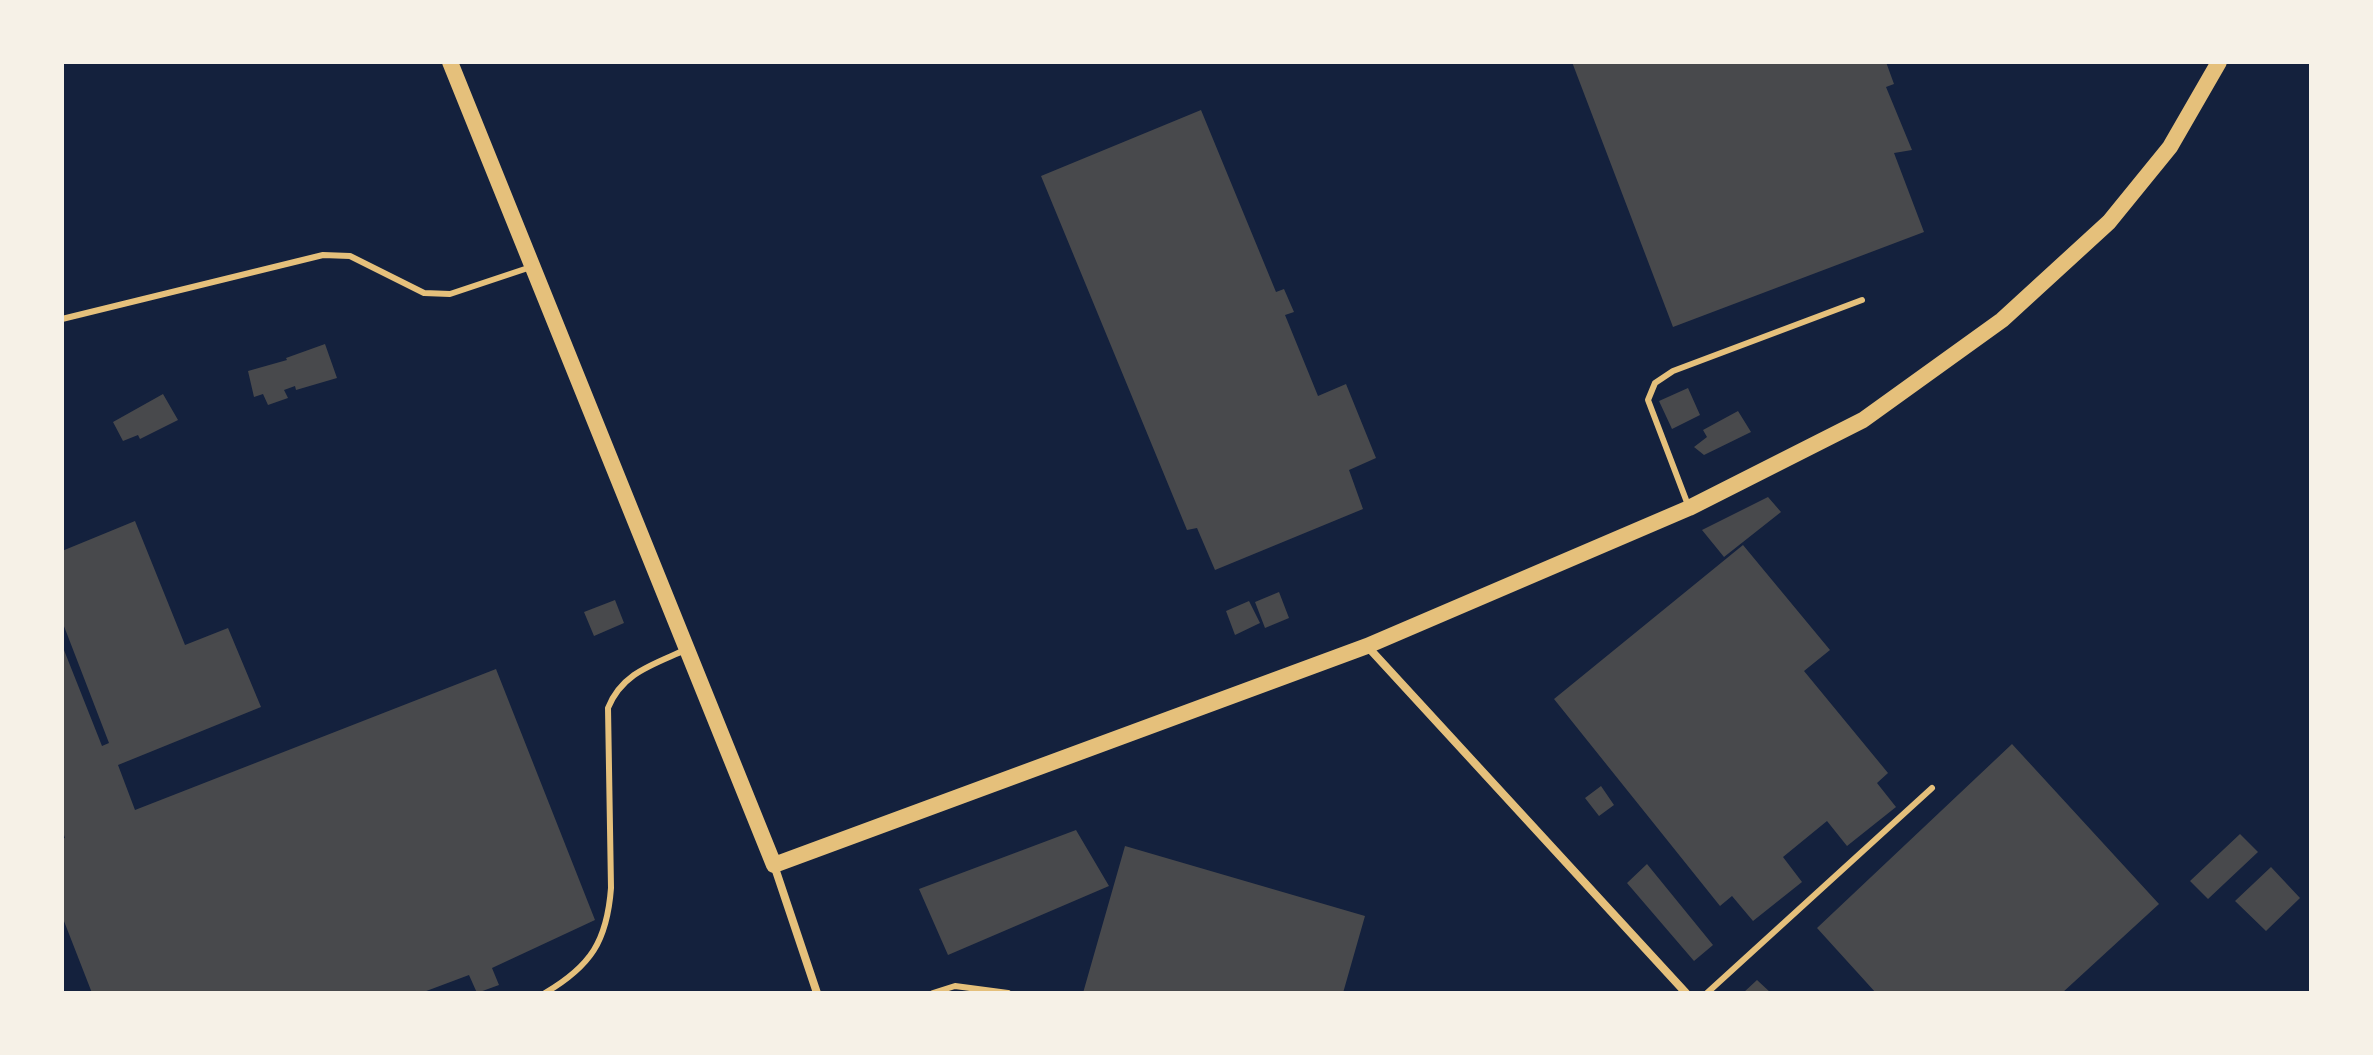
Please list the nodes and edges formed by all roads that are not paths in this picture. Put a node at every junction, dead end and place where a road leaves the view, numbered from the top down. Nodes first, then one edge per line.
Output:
1 (450, 62) edge
2 (2219, 62) edge
3 (531, 267) junction
4 (1862, 300) dead end
5 (62, 319) edge
6 (1689, 508) junction
7 (1367, 646) junction
8 (686, 649) junction
9 (1932, 788) dead end
10 (774, 865) junction
11 (545, 993) edge
12 (817, 993) edge
13 (933, 993) edge
14 (1008, 993) edge
15 (1686, 993) edge
16 (1707, 993) edge

1 - 3 main road
2 - 6 main road
3 - 5 lane
3 - 8 main road
4 - 6 lane
6 - 7 main road
7 - 10 main road
7 - 15 street
8 - 10 main road
8 - 11 lane
9 - 16 lane
10 - 12 street
13 - 14 lane

